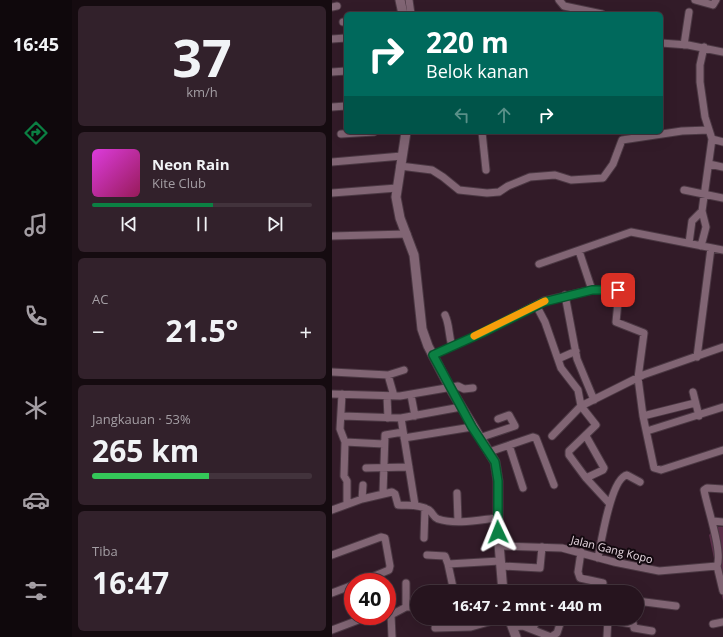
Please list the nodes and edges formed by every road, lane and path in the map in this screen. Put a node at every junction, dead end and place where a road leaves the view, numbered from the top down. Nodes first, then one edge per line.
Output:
1 (400, 0) edge
2 (409, 0) edge
3 (558, 0) edge
4 (695, 0) edge
5 (716, 0) edge
6 (403, 12) edge
7 (411, 12) edge
8 (592, 12) edge
9 (689, 12) dead end
10 (344, 38) edge
11 (332, 39) edge
12 (663, 43) edge
13 (684, 45) junction
14 (704, 48) junction
15 (723, 52) edge
16 (344, 71) edge
17 (332, 72) edge
18 (344, 106) edge
19 (334, 109) edge
20 (344, 110) edge
21 (709, 130) junction
22 (663, 133) edge
23 (341, 134) dead end
24 (344, 134) edge
25 (406, 134) edge
26 (482, 134) edge
27 (658, 134) edge
28 (712, 139) junction
29 (723, 142) edge
30 (401, 161) junction
31 (332, 162) edge
32 (709, 164) junction
33 (723, 167) edge
34 (486, 170) dead end
35 (396, 188) junction
36 (684, 190) dead end
37 (332, 193) edge
38 (704, 194) junction
39 (723, 198) edge
40 (702, 211) junction
41 (407, 234) junction
42 (332, 236) edge
43 (689, 243) junction
44 (701, 246) junction
45 (711, 248) junction
46 (723, 250) edge
47 (579, 251) junction
48 (539, 264) dead end
49 (592, 290) junction
50 (565, 295) junction
51 (536, 305) junction
52 (445, 315) dead end
53 (452, 346) junction
54 (723, 347) edge
55 (576, 351) junction
56 (433, 355) junction
57 (697, 357) junction
58 (558, 359) junction
59 (404, 370) dead end
60 (332, 372) edge
61 (388, 375) junction
62 (638, 378) junction
63 (450, 388) junction
64 (473, 388) dead end
65 (693, 392) dead end
66 (332, 394) edge
67 (342, 394) junction
68 (411, 395) junction
69 (391, 396) junction
70 (594, 400) junction
71 (696, 403) junction
72 (581, 406) junction
73 (461, 407) junction
74 (723, 407) edge
75 (342, 416) junction
76 (416, 416) junction
77 (643, 416) junction
78 (699, 416) junction
79 (388, 418) junction
80 (402, 418) junction
81 (498, 420) dead end
82 (472, 427) junction
83 (647, 431) junction
84 (403, 435) junction
85 (552, 436) dead end
86 (586, 436) junction
87 (479, 438) junction
88 (346, 442) junction
89 (384, 444) junction
90 (509, 445) junction
91 (723, 450) edge
92 (489, 452) junction
93 (410, 467) junction
94 (366, 468) dead end
95 (384, 468) junction
96 (586, 478) junction
97 (640, 482) dead end
98 (363, 485) dead end
99 (554, 485) dead end
100 (524, 488) dead end
101 (723, 489) edge
102 (457, 492) dead end
103 (383, 493) junction
104 (362, 499) junction
105 (347, 500) junction
106 (609, 503) junction
107 (415, 505) junction
108 (425, 508) junction
109 (332, 510) edge
110 (497, 518) junction
111 (458, 521) junction
112 (713, 521) junction
113 (723, 522) edge
114 (424, 538) dead end
115 (499, 546) junction
116 (542, 546) junction
117 (581, 552) junction
118 (332, 555) edge
119 (427, 555) dead end
120 (598, 558) junction
121 (501, 563) junction
122 (448, 564) junction
123 (717, 566) junction
124 (382, 573) edge
125 (406, 583) dead end
126 (603, 583) dead end
127 (452, 585) edge
128 (503, 585) edge
129 (344, 588) edge
130 (723, 591) edge
131 (332, 593) edge
132 (644, 602) edge
133 (676, 606) dead end
134 (406, 607) junction
135 (410, 607) edge
136 (396, 611) edge
137 (723, 622) edge
138 (713, 624) dead end
139 (345, 625) edge
140 (390, 625) edge
141 (478, 625) edge
142 (534, 625) edge
143 (560, 625) edge
144 (607, 625) edge
145 (634, 625) edge
146 (512, 627) joint
147 (435, 628) dead end
148 (533, 629) junction
149 (332, 630) edge
150 (652, 630) dead end
151 (392, 637) edge
152 (516, 637) edge
153 (606, 637) edge

1 - 6 street
2 - 7 street
3 - 8 street
4 - 5 street
9 - 13 street
10 - 11 street
12 - 13 street
13 - 14 street
14 - 15 street
14 - 21 street
16 - 17 street
18 - 19 street
19 - 20 street
21 - 22 street
21 - 28 street
23 - 24 street
25 - 30 street
26 - 34 street
27 - 30 street
28 - 29 street
28 - 32 street
30 - 31 street
30 - 35 street
32 - 33 street
32 - 38 street
35 - 37 street
35 - 41 street
36 - 38 street
38 - 39 street
38 - 40 street
40 - 43 street
40 - 44 street
41 - 42 street
41 - 56 street
43 - 44 street
43 - 47 street
44 - 45 street
45 - 46 street
45 - 57 street
47 - 48 street
47 - 49 street
49 - 50 street
49 - 62 street
50 - 51 street
50 - 55 street
51 - 53 street
51 - 58 street
52 - 53 street
53 - 56 street
54 - 57 street
55 - 58 street
55 - 70 street
56 - 63 street
57 - 62 street
58 - 72 street
59 - 61 street
60 - 61 street
61 - 69 street
62 - 70 street
62 - 77 street
63 - 64 street
63 - 68 street
63 - 73 street
65 - 71 street
66 - 67 street
67 - 69 street
67 - 75 street
68 - 69 street
68 - 76 street
69 - 79 street
70 - 72 street
71 - 77 street
71 - 78 street
72 - 85 street
72 - 86 street
73 - 76 street
73 - 82 street
74 - 78 street
75 - 79 street
75 - 88 street
76 - 80 street
77 - 83 street
78 - 83 street
79 - 80 street
80 - 84 street
81 - 87 street
82 - 84 street
82 - 87 street
83 - 91 street
84 - 89 street
84 - 93 street
86 - 96 street
86 - 96 street
87 - 92 street
88 - 89 street
88 - 105 street
89 - 95 street
90 - 92 street
90 - 99 street
90 - 100 street
92 - 110 street
93 - 95 street
93 - 107 street
94 - 95 street
95 - 103 street
96 - 106 street
97 - 106 street
98 - 104 street
101 - 112 street
102 - 111 street
103 - 104 street
103 - 107 street
104 - 105 street
105 - 109 street
106 - 120 street
107 - 108 street
108 - 111 street
108 - 114 street
110 - 111 street
110 - 115 street
112 - 113 street
112 - 123 street
115 - 116 street, Jalan Gang Kopo
115 - 121 street
116 - 117 street, Jalan Gang Kopo
116 - 121 street
117 - 120 street, Jalan Gang Kopo
117 - 126 street
118 - 124 street
119 - 122 street
120 - 123 street, Jalan Gang Kopo
121 - 122 street
121 - 128 street
122 - 127 street
123 - 130 street
125 - 134 street
129 - 131 street
132 - 133 street
134 - 135 street
134 - 136 street
137 - 138 street
139 - 149 street
140 - 151 street
141 - 147 street
142 - 148 street
143 - 148 street
144 - 153 street
145 - 150 street
146 - 148 street
146 - 152 street

